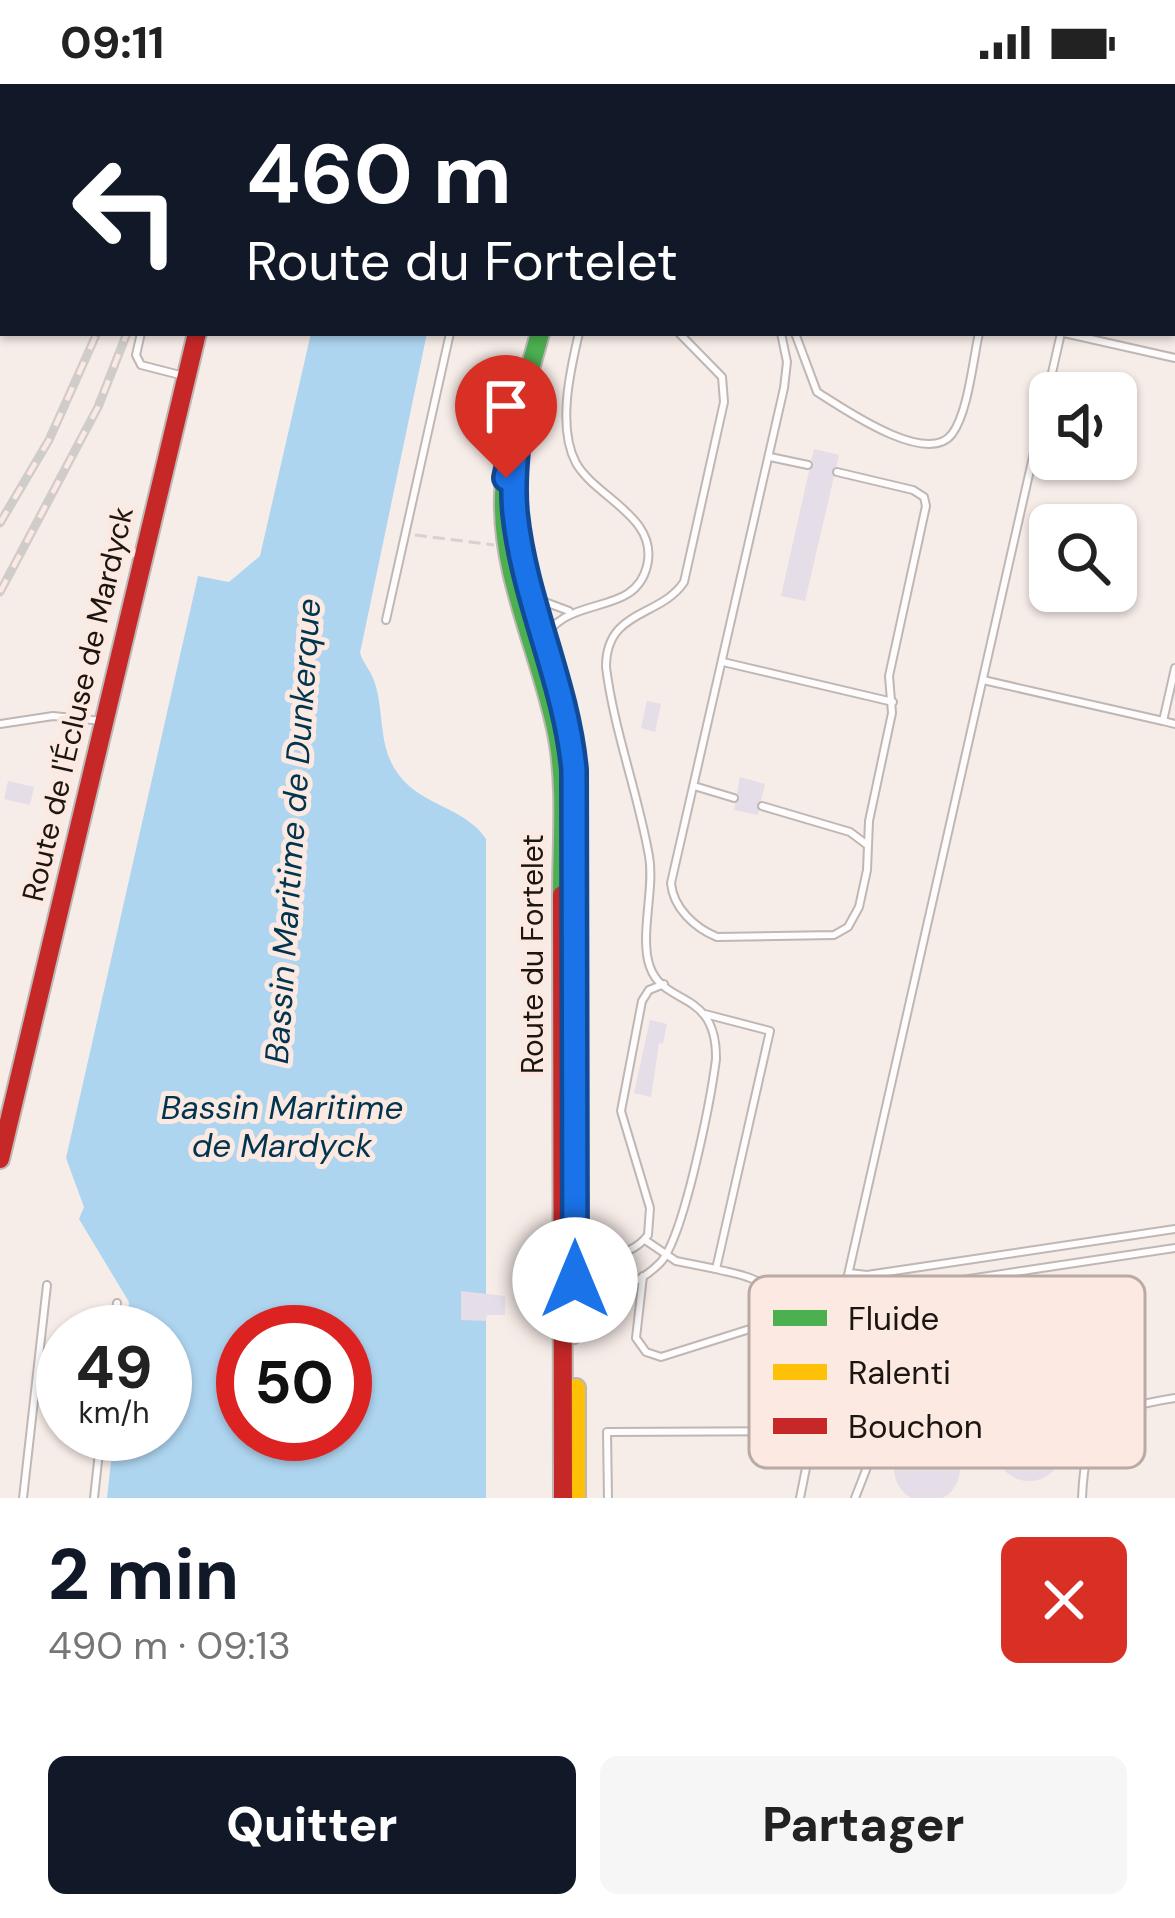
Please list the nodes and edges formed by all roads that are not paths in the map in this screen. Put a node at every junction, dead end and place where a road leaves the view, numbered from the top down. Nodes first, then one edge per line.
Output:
1 (140, 336) edge
2 (196, 336) edge
3 (449, 336) edge
4 (538, 336) edge
5 (578, 336) edge
6 (683, 336) edge
7 (782, 336) edge
8 (796, 336) edge
9 (978, 336) edge
10 (1061, 336) edge
11 (1076, 336) edge
12 (1175, 358) edge
13 (187, 377) junction
14 (519, 419) junction
15 (769, 456) junction
16 (808, 465) dead end
17 (837, 472) dead end
18 (531, 589) junction
19 (573, 611) junction
20 (386, 620) dead end
21 (544, 637) junction
22 (538, 660) junction
23 (723, 662) junction
24 (1175, 668) edge
25 (983, 680) junction
26 (892, 702) junction
27 (106, 721) junction
28 (1163, 721) junction
29 (0, 724) edge
30 (1175, 724) edge
31 (694, 786) junction
32 (734, 798) dead end
33 (762, 806) dead end
34 (868, 847) junction
35 (664, 985) junction
36 (705, 1014) junction
37 (0, 1159) edge
38 (575, 1222) junction
39 (1175, 1229) edge
40 (645, 1240) junction
41 (1175, 1248) edge
42 (615, 1255) junction
43 (666, 1255) junction
44 (570, 1269) junction
45 (716, 1269) junction
46 (849, 1273) junction
47 (643, 1276) junction
48 (848, 1276) edge
49 (989, 1276) edge
50 (749, 1277) edge
51 (47, 1286) dead end
52 (615, 1287) junction
53 (749, 1329) edge
54 (575, 1340) junction
55 (1175, 1398) edge
56 (1145, 1404) edge
57 (749, 1429) edge
58 (98, 1461) edge
59 (806, 1468) edge
60 (867, 1468) edge
61 (1084, 1468) edge
62 (23, 1498) edge
63 (94, 1498) edge
64 (563, 1498) edge
65 (576, 1498) edge
66 (608, 1498) edge
67 (800, 1498) edge
68 (855, 1498) edge
69 (1082, 1498) edge

1 - 13 lane
2 - 13 main road, Route de l'Écluse de Mardyck
3 - 20 lane
4 - 14 main road, Route du Fortelet
5 - 19 lane
6 - 35 lane
7 - 15 lane
8 - 9 lane
10 - 25 lane
11 - 12 lane
13 - 27 main road, Route de l'Écluse de Mardyck
14 - 18 main road, Route du Fortelet
14 - 22 main road, Route du Fortelet
15 - 16 lane
15 - 23 lane
17 - 26 lane
18 - 19 lane
18 - 21 main road, Route du Fortelet
19 - 21 lane
21 - 22 lane
21 - 38 main road, Route du Fortelet
22 - 44 main road, Route du Fortelet
23 - 26 lane
23 - 31 lane
24 - 28 lane
25 - 28 lane
25 - 46 lane
26 - 34 lane
27 - 29 lane
27 - 37 main road, Route de l'Écluse de Mardyck
28 - 30 lane
31 - 32 lane
31 - 34 lane
33 - 34 lane
35 - 36 lane
35 - 40 lane
36 - 43 lane
36 - 45 lane
38 - 42 lane
38 - 44 main road, Route du Fortelet
39 - 46 lane
40 - 42 lane
40 - 43 lane
41 - 49 lane
42 - 44 lane
43 - 45 lane
43 - 47 lane
44 - 52 lane
44 - 54 main road, Route du Fortelet
44 - 64 main road, Route du Fortelet
45 - 50 lane
46 - 48 lane
47 - 52 lane
47 - 53 lane
51 - 62 lane
52 - 54 lane
54 - 65 main road, Route du Fortelet
55 - 56 lane
57 - 66 lane
58 - 63 lane
59 - 67 lane
60 - 68 lane
61 - 69 lane

